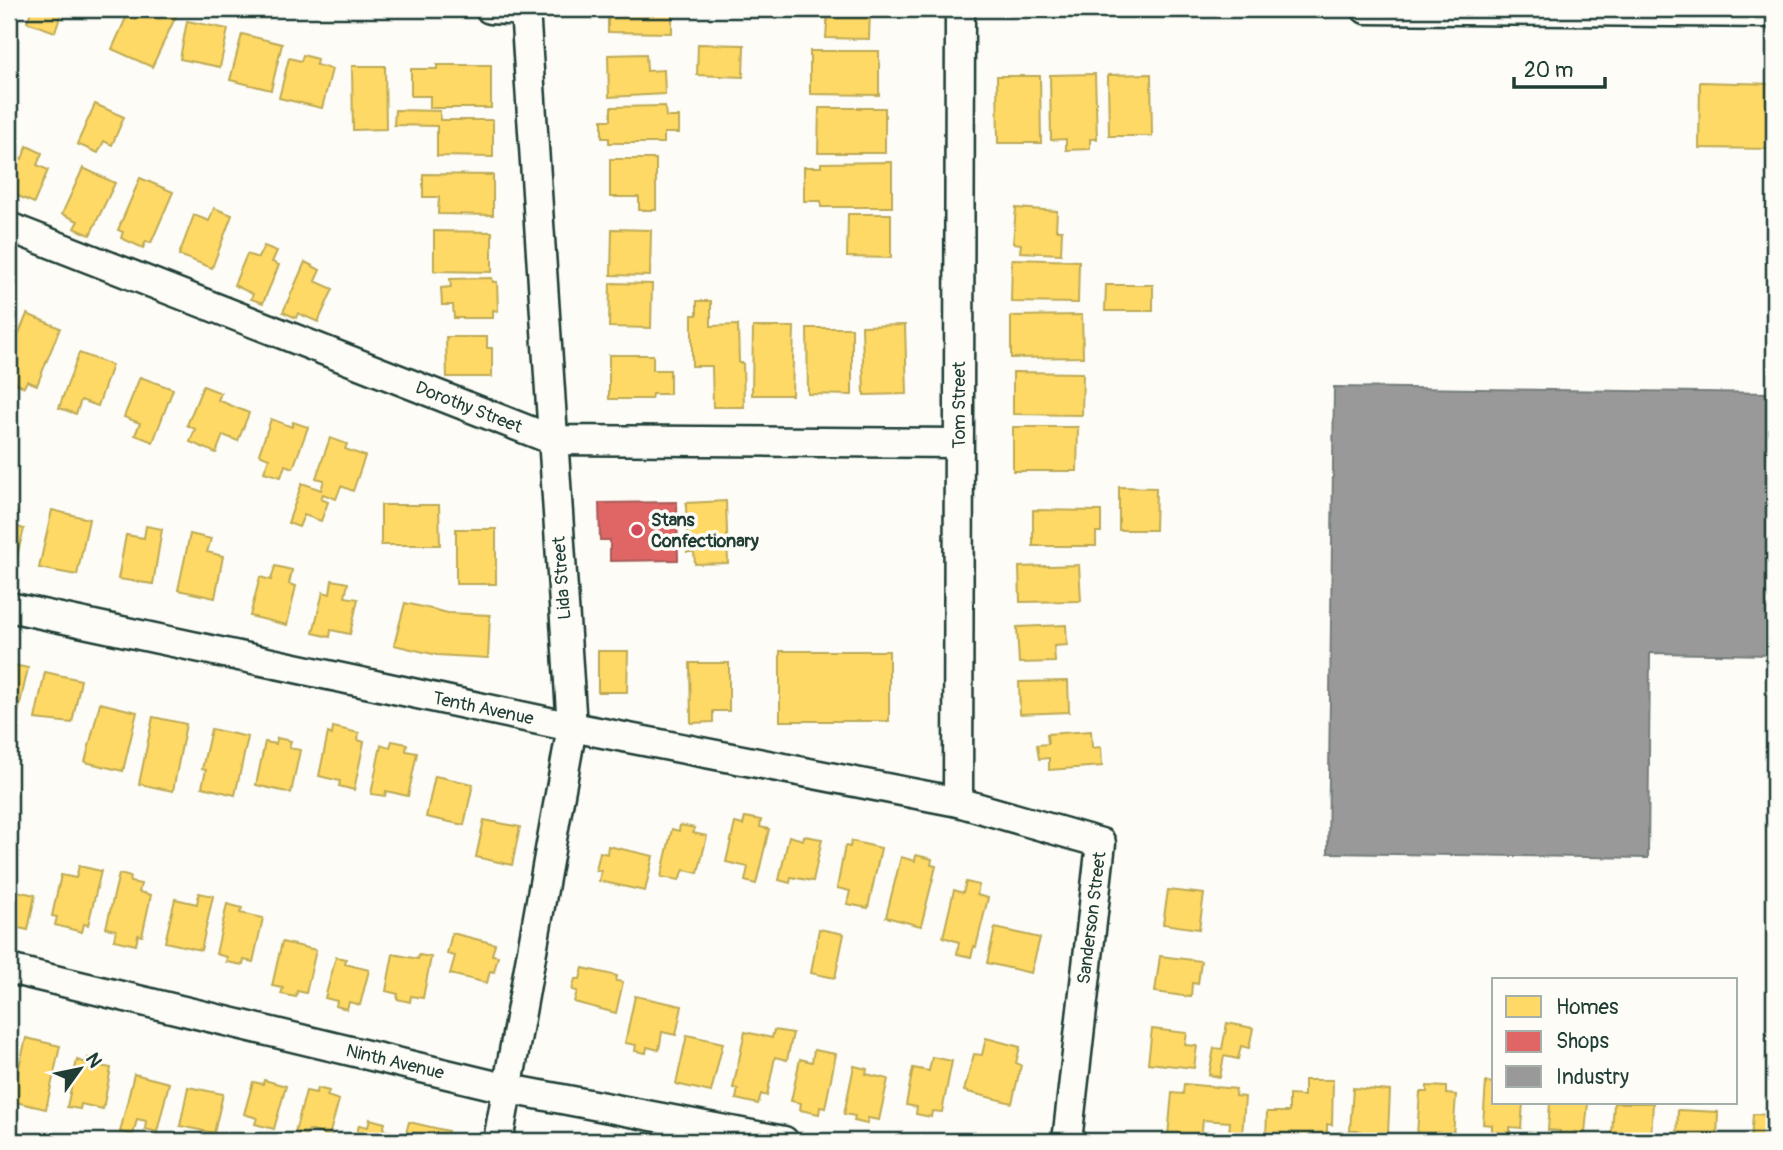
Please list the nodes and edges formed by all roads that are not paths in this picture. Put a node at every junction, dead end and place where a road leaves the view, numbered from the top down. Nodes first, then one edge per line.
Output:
1 (490, 9) edge
2 (960, 9) edge
3 (1366, 9) edge
4 (525, 10) edge
5 (1774, 13) edge
6 (9, 227) edge
7 (553, 440) junction
8 (958, 443) junction
9 (9, 607) edge
10 (572, 727) junction
11 (958, 802) junction
12 (9, 969) edge
13 (509, 1089) junction
14 (498, 1141) edge
15 (784, 1141) edge
16 (1067, 1141) edge

1 - 4 street
2 - 8 street, Tom Street
3 - 5 street
4 - 7 street, Lida Street
6 - 7 street, Dorothy Street
7 - 8 street, Dorothy Street
7 - 10 street, Lida Street
8 - 11 street, Tom Street
9 - 10 street, Tenth Avenue
10 - 11 street, Tenth Avenue
10 - 13 street, Lida Street
11 - 16 street, Sanderson Street
12 - 13 street, Ninth Avenue
13 - 14 street, Lida Street
13 - 15 street, Ninth Avenue

